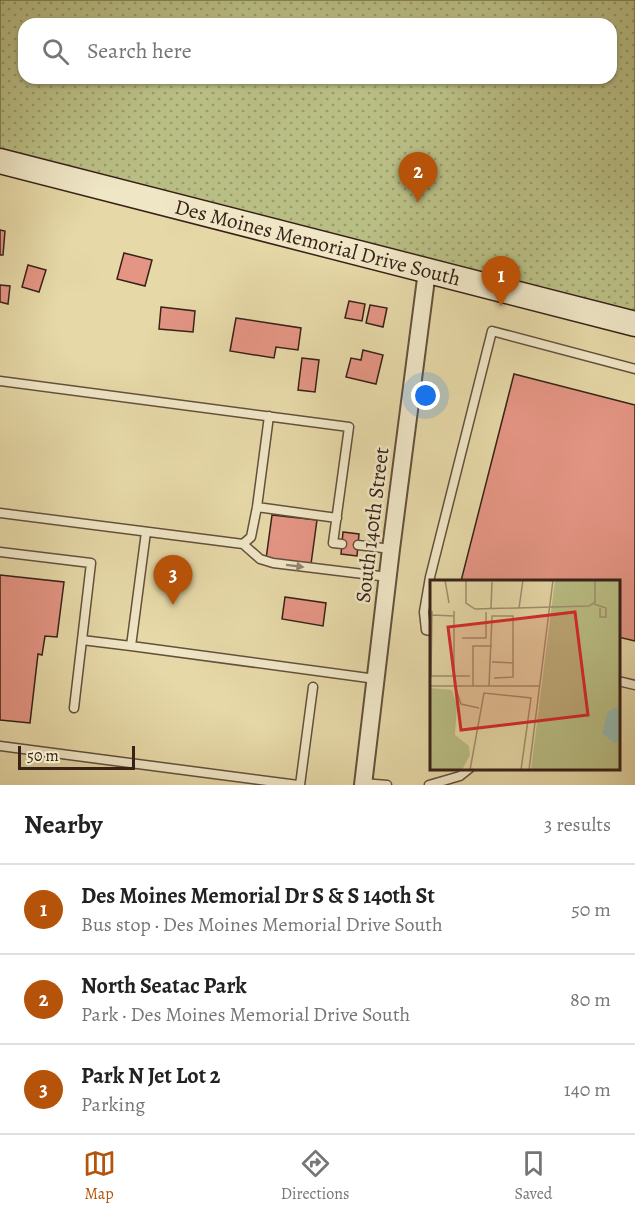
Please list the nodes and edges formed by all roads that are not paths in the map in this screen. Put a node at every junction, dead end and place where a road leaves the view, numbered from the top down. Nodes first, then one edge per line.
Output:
1 (0, 161) edge
2 (427, 271) junction
3 (635, 324) edge
4 (635, 369) edge
5 (0, 381) edge
6 (269, 416) junction
7 (257, 507) junction
8 (0, 513) edge
9 (336, 518) junction
10 (146, 532) junction
11 (338, 543) dead end
12 (243, 544) junction
13 (358, 545) dead end
14 (391, 549) junction
15 (0, 552) edge
16 (388, 578) junction
17 (430, 631) edge
18 (82, 640) junction
19 (130, 646) junction
20 (376, 679) junction
21 (620, 681) edge
22 (635, 685) edge
23 (313, 687) dead end
24 (74, 708) dead end
25 (0, 746) edge
26 (468, 770) edge
27 (363, 784) edge
28 (299, 785) edge
29 (387, 785) edge
30 (429, 785) edge

1 - 2 main road, Des Moines Memorial Drive South
2 - 3 main road, Des Moines Memorial Drive South
2 - 14 street, South 140th Street
4 - 17 lane
5 - 6 lane
6 - 7 lane
6 - 9 lane
7 - 9 lane
7 - 12 lane
8 - 10 lane
9 - 11 lane
10 - 12 lane
10 - 19 lane
12 -> 16 lane
13 - 14 lane
14 - 16 street, South 140th Street
15 - 18 lane
16 - 20 street, South 140th Street
18 - 19 lane
18 - 24 lane
19 - 20 lane
20 - 27 street, South 140th Street
21 - 22 lane
23 - 28 lane
25 - 28 lane
26 - 30 lane
27 - 29 lane

